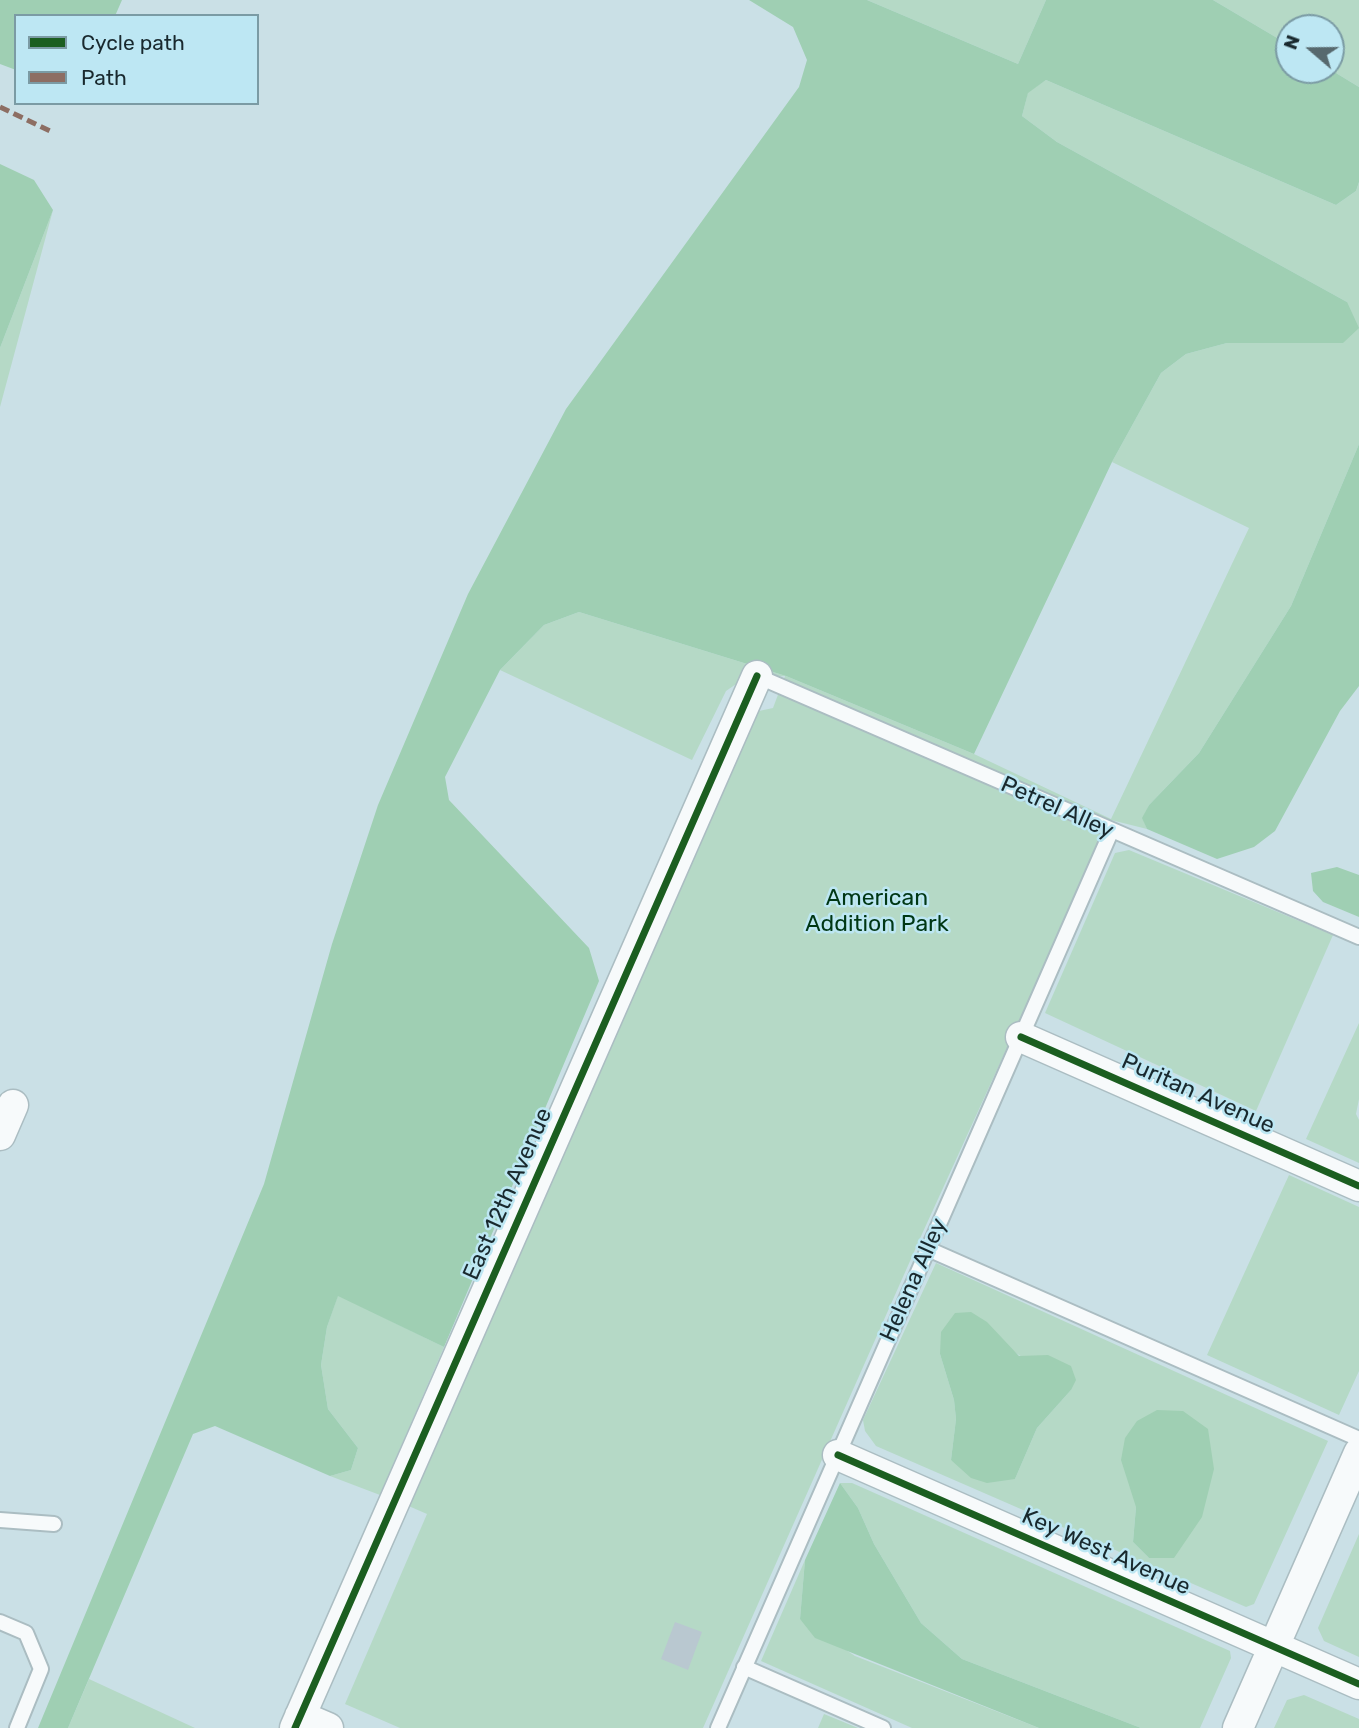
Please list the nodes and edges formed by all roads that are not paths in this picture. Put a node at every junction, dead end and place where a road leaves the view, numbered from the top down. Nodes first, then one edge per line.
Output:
1 (757, 676) joint
2 (1111, 832) junction
3 (1359, 937) edge
4 (1021, 1037) junction
5 (13, 1105) dead end
6 (0, 1135) edge
7 (1359, 1186) edge
8 (928, 1249) junction
9 (1359, 1439) edge
10 (1359, 1453) edge
11 (838, 1455) junction
12 (0, 1520) edge
13 (54, 1524) dead end
14 (0, 1622) edge
15 (1274, 1647) junction
16 (744, 1667) junction
17 (1359, 1684) edge
18 (298, 1722) edge
19 (17, 1728) edge
20 (328, 1728) edge
21 (718, 1728) edge
22 (883, 1728) edge
23 (1238, 1728) edge

1 - 2 lane, Petrel Alley
1 - 18 street, East 12th Avenue
2 - 3 lane, Petrel Alley
2 - 4 lane, Helena Alley
4 - 7 street, Puritan Avenue
4 - 8 lane, Helena Alley
5 - 6 street
8 - 9 lane
8 - 11 lane, Helena Alley
10 - 15 street
11 - 15 street, Key West Avenue
11 - 16 lane, Helena Alley
12 - 13 lane
14 - 19 lane
15 - 17 street, Key West Avenue
15 - 23 street
16 - 21 lane, Helena Alley
16 - 22 lane
18 - 20 street

